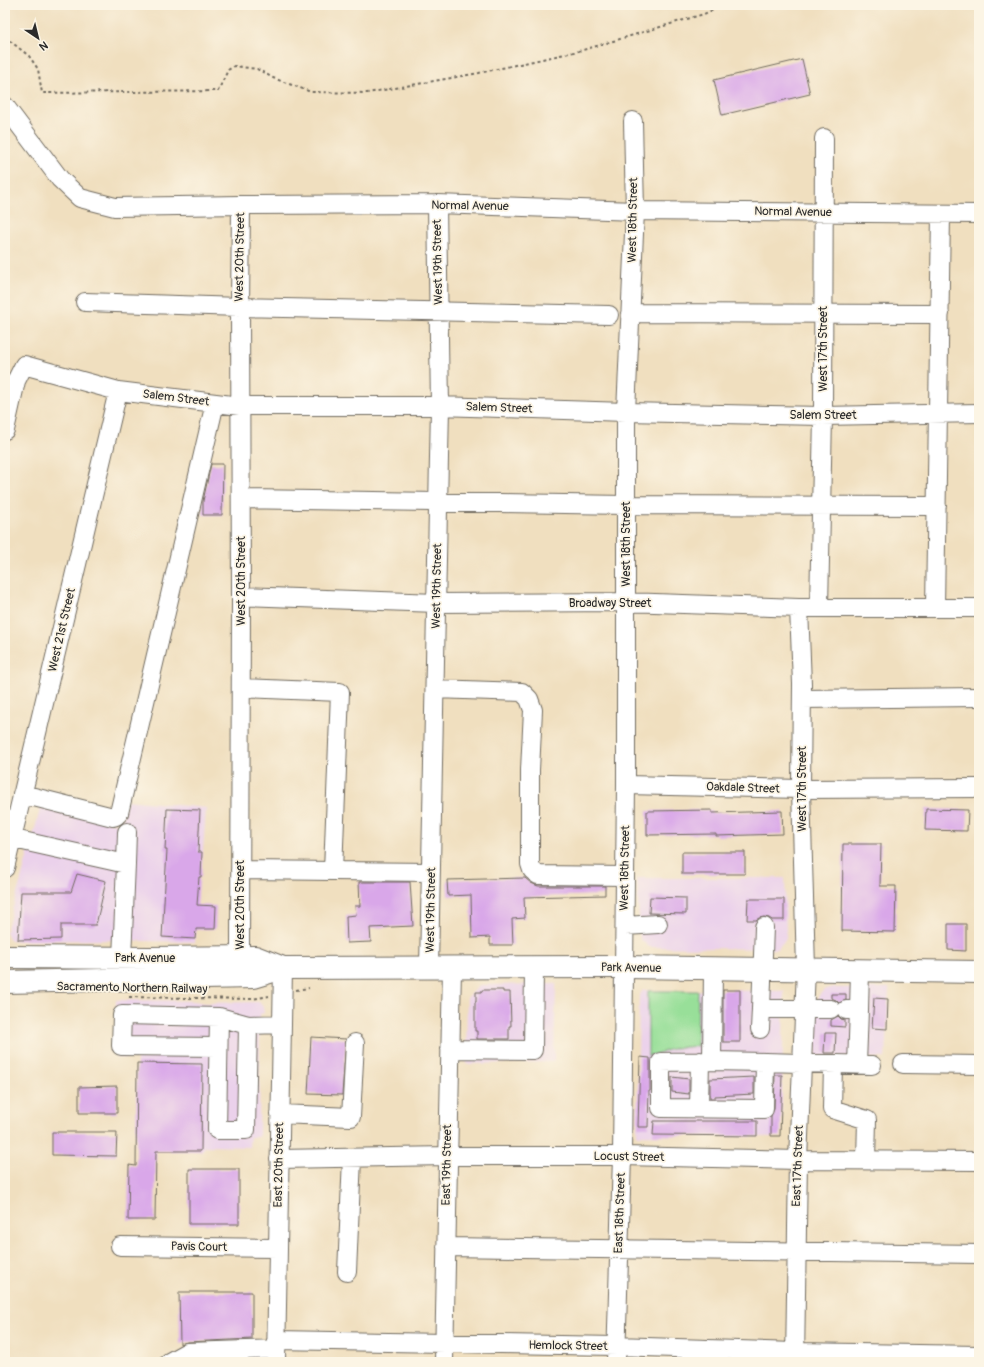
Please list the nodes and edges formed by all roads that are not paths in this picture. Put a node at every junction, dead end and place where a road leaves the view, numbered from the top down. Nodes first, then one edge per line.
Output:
1 (5, 106) edge
2 (633, 121) dead end
3 (824, 138) dead end
4 (438, 204) junction
5 (241, 205) junction
6 (635, 210) junction
7 (824, 212) junction
8 (941, 214) junction
9 (979, 214) edge
10 (85, 302) dead end
11 (240, 307) junction
12 (439, 311) junction
13 (630, 313) junction
14 (823, 314) junction
15 (940, 314) junction
16 (609, 315) dead end
17 (118, 391) junction
18 (215, 403) junction
19 (240, 406) junction
20 (440, 406) junction
21 (626, 412) junction
22 (979, 413) edge
23 (938, 414) junction
24 (822, 416) junction
25 (5, 430) edge
26 (241, 500) junction
27 (439, 503) junction
28 (626, 505) junction
29 (821, 506) junction
30 (937, 506) junction
31 (241, 596) junction
32 (626, 602) junction
33 (437, 603) junction
34 (819, 607) junction
35 (800, 608) junction
36 (935, 608) junction
37 (979, 608) edge
38 (241, 688) junction
39 (435, 689) junction
40 (979, 697) edge
41 (802, 699) junction
42 (626, 785) junction
43 (979, 788) edge
44 (801, 790) junction
45 (22, 794) junction
46 (127, 832) dead end
47 (9, 837) edge
48 (126, 864) junction
49 (5, 868) edge
50 (240, 870) junction
51 (333, 871) junction
52 (431, 872) junction
53 (625, 876) junction
54 (658, 924) dead end
55 (625, 926) junction
56 (764, 927) dead end
57 (240, 957) junction
58 (5, 958) edge
59 (122, 958) junction
60 (624, 967) junction
61 (283, 968) junction
62 (430, 968) junction
63 (452, 968) junction
64 (534, 968) junction
65 (713, 969) junction
66 (763, 969) junction
67 (806, 970) junction
68 (860, 970) junction
69 (979, 972) edge
70 (5, 982) edge
71 (761, 1009) junction
72 (805, 1010) junction
73 (845, 1010) junction
74 (219, 1017) junction
75 (282, 1024) junction
76 (248, 1025) junction
77 (760, 1029) dead end
78 (355, 1043) dead end
79 (218, 1047) junction
80 (450, 1049) junction
81 (706, 1061) junction
82 (765, 1062) junction
83 (802, 1063) junction
84 (833, 1064) junction
85 (903, 1064) dead end
86 (979, 1065) edge
87 (699, 1108) junction
88 (280, 1114) junction
89 (447, 1156) junction
90 (622, 1156) junction
91 (352, 1158) junction
92 (279, 1159) junction
93 (798, 1160) junction
94 (866, 1160) junction
95 (979, 1161) edge
96 (120, 1246) dead end
97 (446, 1247) junction
98 (278, 1248) junction
99 (619, 1249) junction
100 (796, 1252) junction
101 (979, 1254) edge
102 (347, 1272) dead end
103 (444, 1344) junction
104 (276, 1351) edge
105 (616, 1354) edge
106 (979, 1355) edge
107 (795, 1357) edge
108 (169, 1362) edge
109 (444, 1362) edge

1 - 5 street, Normal Avenue
2 - 6 street, West 18th Street
3 - 7 street, West 17th Street
4 - 5 street, Normal Avenue
4 - 6 street, Normal Avenue
4 - 12 street, West 19th Street
5 - 11 street, West 20th Street
6 - 7 street, Normal Avenue
6 - 13 street, West 18th Street
7 - 8 street, Normal Avenue
7 - 14 street, West 17th Street
8 - 9 street, Normal Avenue
8 - 15 street
10 - 11 street
11 - 12 street
11 - 19 street, West 20th Street
12 - 16 street
12 - 20 street, West 19th Street
13 - 14 street
13 - 21 street, West 18th Street
14 - 15 street
14 - 24 street, West 17th Street
15 - 23 street
17 - 18 street, Salem Street
17 - 25 street, Salem Street
17 - 45 street, West 21st Street
18 - 19 street, Salem Street
18 - 45 street
19 - 20 street, Salem Street
19 - 26 street, West 20th Street
20 - 21 street, Salem Street
20 - 27 street, West 19th Street
21 - 24 street, Salem Street
21 - 28 street, West 18th Street
22 - 23 street, Salem Street
23 - 24 street, Salem Street
23 - 30 street
24 - 29 street, West 17th Street
26 - 27 street
26 - 31 street, West 20th Street
27 - 28 street
27 - 33 street, West 19th Street
28 - 29 street
28 - 32 street, West 18th Street
29 - 30 street
29 - 34 street, West 17th Street
30 - 36 street
31 - 33 street, Broadway Street
31 - 38 street, West 20th Street
32 - 33 street, Broadway Street
32 - 35 street, Broadway Street
32 - 42 street, West 18th Street
33 - 39 street, West 19th Street
34 - 35 street, Broadway Street
34 - 36 street, Broadway Street
35 - 41 street, West 17th Street
36 - 37 street, Broadway Street
38 - 50 street, West 20th Street
38 - 51 street
39 - 52 street, West 19th Street
39 - 53 street
40 - 41 street
41 - 44 street, West 17th Street
42 - 44 street, Oakdale Street
42 - 53 street, West 18th Street
43 - 44 street, Oakdale Street
44 - 67 street, West 17th Street
45 - 47 street, West 21st Street
46 - 48 street
47 - 48 street
47 - 49 street, West 21st Street
48 - 59 street
50 - 51 street
50 - 57 street, West 20th Street
51 - 52 street
52 - 62 street, West 19th Street
53 - 55 street, West 18th Street
54 - 55 street
55 - 60 street, West 18th Street
56 - 66 street
57 - 59 main road, Park Avenue
57 - 61 main road, Park Avenue
58 - 59 main road, Park Avenue
60 - 64 main road, Park Avenue
60 - 65 main road, Park Avenue
60 - 90 street, East 18th Street
61 - 62 main road, Park Avenue
61 - 70 main road, Park Avenue
61 - 75 street, East 20th Street
62 - 63 main road, Park Avenue
63 - 64 main road, Park Avenue
63 - 80 street, East 19th Street
64 - 80 street
65 - 66 main road, Park Avenue
65 - 81 street
66 - 67 main road, Park Avenue
66 - 71 street
67 - 68 main road, Park Avenue
67 - 72 street, East 17th Street
68 - 69 main road, Park Avenue
68 - 73 street
71 - 72 street
71 - 77 street
72 - 73 street
72 - 83 street, East 17th Street
73 - 84 street
74 - 76 street
74 - 79 street
74 - 79 street
75 - 76 street
75 - 88 street, East 20th Street
76 - 79 street
78 - 88 street
80 - 89 street, East 19th Street
81 - 82 street
81 - 87 street
81 - 87 street
82 - 83 street
82 - 87 street
83 - 84 street
83 - 93 street, East 17th Street
84 - 94 street
85 - 86 street
88 - 92 street, East 20th Street
89 - 90 street, Locust Street
89 - 91 street, Locust Street
89 - 97 street, East 19th Street
90 - 93 street, Locust Street
90 - 99 street, East 18th Street
91 - 92 street, Locust Street
91 - 102 street
92 - 98 street, East 20th Street
93 - 94 street, Locust Street
93 - 100 street, East 17th Street
94 - 95 street, Locust Street
96 - 98 street, Pavis Court
97 - 99 street
97 - 103 street, East 19th Street
98 - 104 street, East 20th Street
99 - 100 street
99 - 105 street, East 18th Street
100 - 101 street
100 - 107 street, East 17th Street
103 - 104 street, Hemlock Street
103 - 105 street, Hemlock Street
103 - 109 street, East 19th Street
104 - 108 street, Hemlock Street
105 - 107 street, Hemlock Street
106 - 107 street, Hemlock Street

